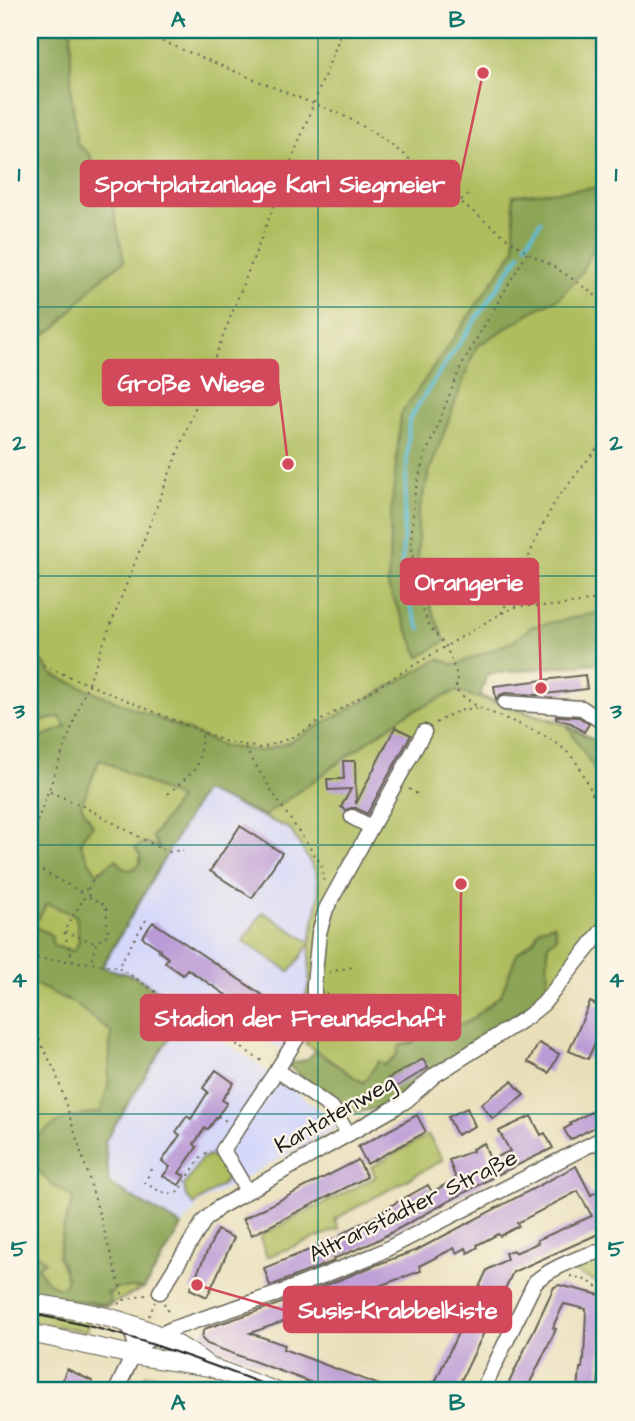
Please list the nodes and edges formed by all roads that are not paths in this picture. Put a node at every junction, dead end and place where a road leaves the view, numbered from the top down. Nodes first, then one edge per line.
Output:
1 (505, 703) dead end
2 (605, 724) edge
3 (424, 732) road end
4 (352, 817) dead end
5 (371, 827) junction
6 (605, 927) edge
7 (277, 1070) junction
8 (348, 1134) junction
9 (605, 1137) edge
10 (247, 1191) junction
11 (605, 1251) edge
12 (160, 1292) road end
13 (30, 1303) edge
14 (128, 1323) junction
15 (30, 1333) edge
16 (159, 1335) junction
17 (132, 1355) junction
18 (210, 1367) junction
19 (116, 1391) edge
20 (275, 1391) edge
21 (482, 1391) edge

1 - 2 street
3 - 5 street
4 - 5 street
5 - 7 street
6 - 8 street, Kantatenweg
7 - 8 street
7 - 10 street
8 - 10 street, Kantatenweg
9 - 16 street, Altranstädter Straße
10 - 12 street, Kantatenweg
11 - 21 street
13 - 14 main road
14 - 16 main road
14 - 17 street
15 - 17 main road
16 - 17 street, Altranstädter Straße
16 - 18 main road
17 - 18 main road
17 - 19 street
18 - 20 main road

